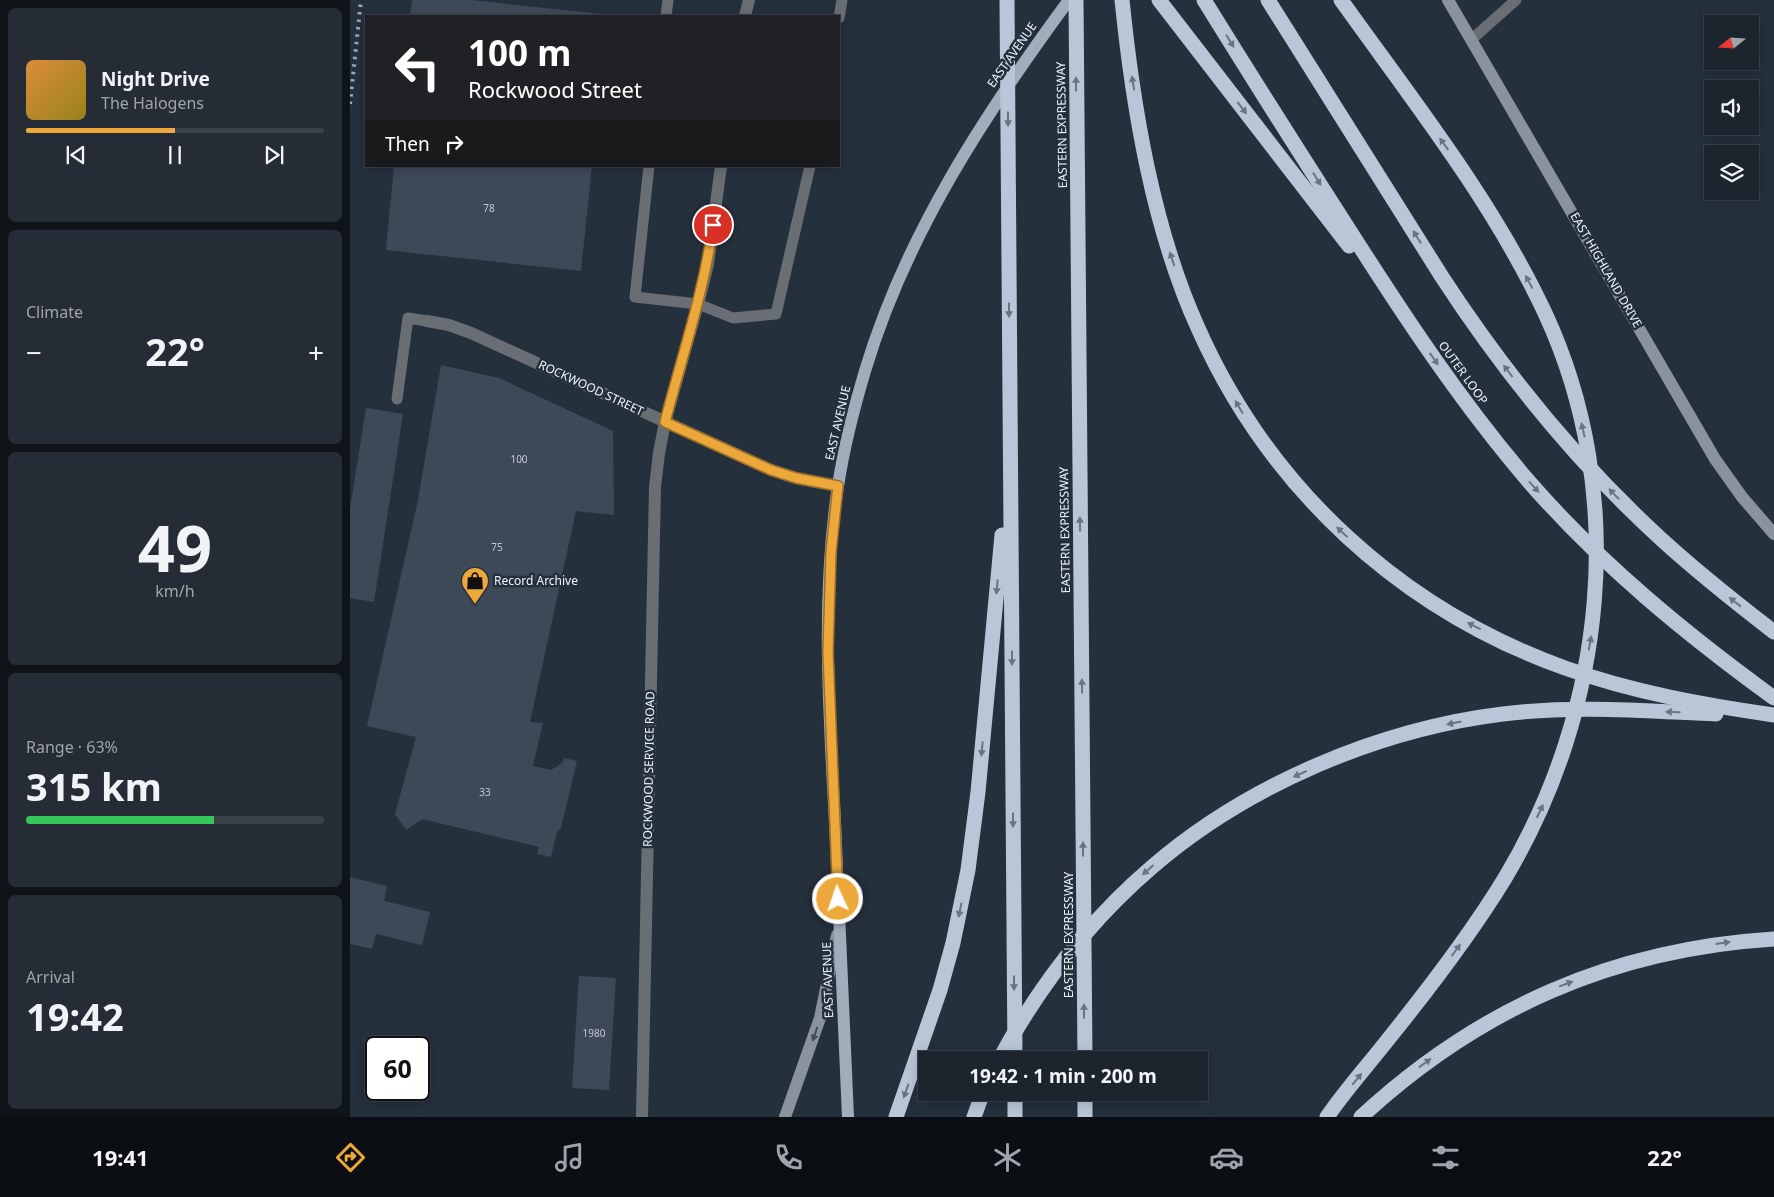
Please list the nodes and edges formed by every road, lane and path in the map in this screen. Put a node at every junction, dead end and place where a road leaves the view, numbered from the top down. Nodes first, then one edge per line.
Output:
1 (668, 0) edge
2 (749, 0) edge
3 (842, 0) edge
4 (1007, 0) edge
5 (1069, 0) edge
6 (1076, 0) edge
7 (1122, 0) edge
8 (1159, 0) edge
9 (1204, 0) edge
10 (1268, 0) edge
11 (1341, 0) edge
12 (1448, 0) edge
13 (1516, 0) edge
14 (666, 15) edge
15 (745, 15) edge
16 (840, 15) edge
17 (1471, 40) junction
18 (649, 167) edge
19 (721, 167) edge
20 (810, 167) edge
21 (698, 304) junction
22 (427, 320) joint
23 (1415, 331) junction
24 (397, 399) dead end
25 (665, 422) junction
26 (1010, 452) junction
27 (838, 486) junction
28 (1774, 534) edge
29 (1774, 632) edge
30 (1774, 698) edge
31 (1774, 715) edge
32 (839, 918) junction
33 (1774, 939) edge
34 (1004, 1051) edge
35 (1015, 1051) edge
36 (1085, 1051) edge
37 (980, 1101) edge
38 (1015, 1101) edge
39 (1085, 1101) edge
40 (642, 1117) edge
41 (785, 1117) edge
42 (848, 1117) edge
43 (896, 1117) edge
44 (974, 1117) edge
45 (1015, 1117) edge
46 (1085, 1117) edge
47 (1327, 1117) edge
48 (1361, 1117) edge

1 - 14 lane
2 - 15 street
3 - 16 lane
4 -> 26 highway
5 - 27 main road, EAST AVENUE
36 -> 6 highway, EASTERN EXPRESSWAY
31 -> 7 highway
8 -> 23 highway
9 -> 23 highway, OUTER LOOP
29 -> 10 highway
47 -> 11 highway
12 - 17 street, EAST HIGHLAND DRIVE
13 - 17 lane
17 - 28 street, EAST HIGHLAND DRIVE
18 - 21 lane
19 - 21 street, ROCKWOOD SERVICE ROAD
20 - 21 lane
21 - 25 street, ROCKWOOD SERVICE ROAD
22 - 24 lane
22 - 25 street, ROCKWOOD STREET
23 -> 30 highway, OUTER LOOP
25 - 27 street, ROCKWOOD STREET
25 - 40 street, ROCKWOOD SERVICE ROAD
26 -> 35 highway
26 -> 43 highway
27 - 32 main road, EAST AVENUE
31 -> 34 highway
32 -> 41 street
32 - 42 main road, EAST AVENUE
48 -> 33 highway
37 - 44 highway
38 - 45 highway
39 - 46 highway

